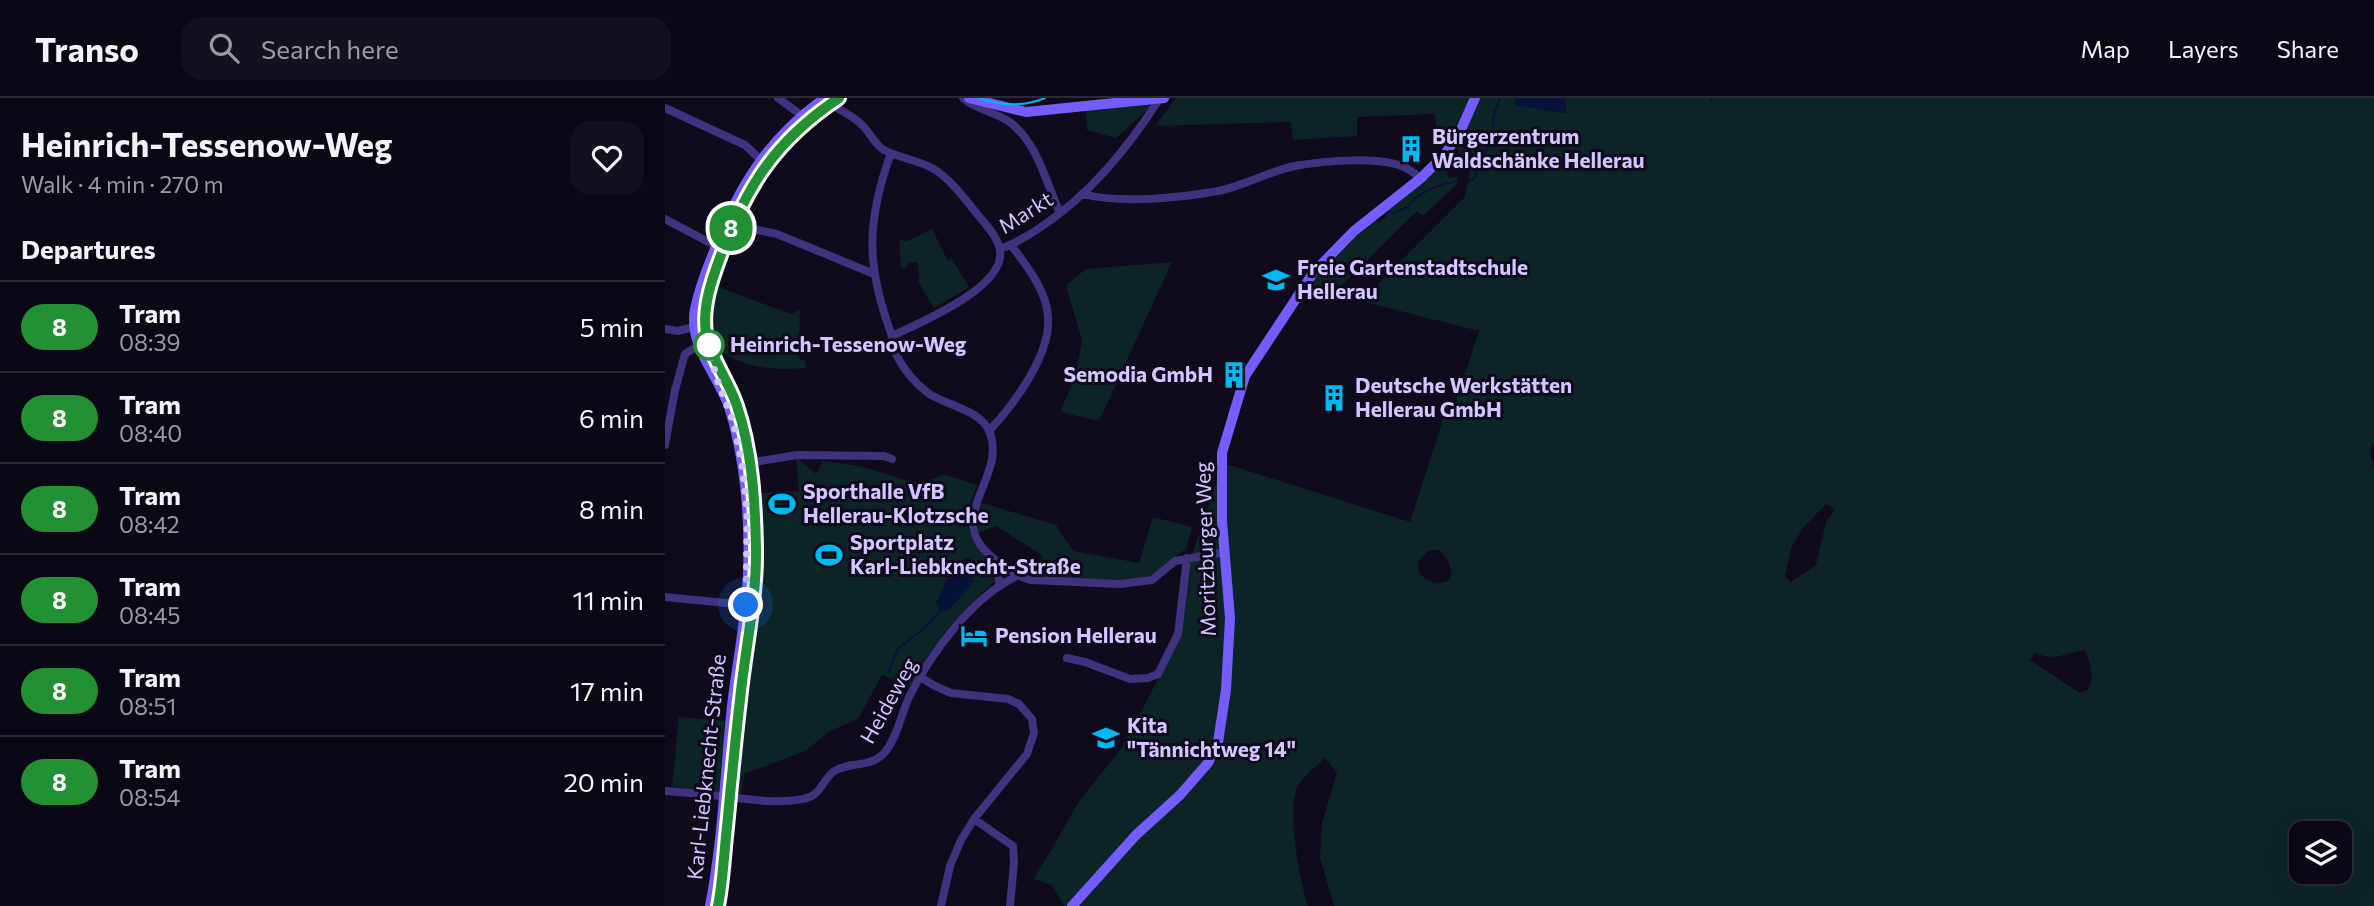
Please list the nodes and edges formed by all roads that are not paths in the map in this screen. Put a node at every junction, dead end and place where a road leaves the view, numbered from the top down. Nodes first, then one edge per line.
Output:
1 (778, 98) edge
2 (963, 98) edge
3 (969, 98) edge
4 (1162, 98) edge
5 (1475, 98) edge
6 (824, 99) edge
7 (665, 108) edge
8 (801, 115) junction
9 (891, 153) junction
10 (761, 160) junction
11 (1421, 178) junction
12 (1083, 194) junction
13 (1061, 213) junction
14 (665, 219) edge
15 (724, 223) junction
16 (1011, 245) junction
17 (716, 246) junction
18 (1000, 249) junction
19 (874, 274) junction
20 (694, 327) junction
21 (665, 329) edge
22 (891, 339) junction
23 (699, 345) junction
24 (667, 422) edge
25 (989, 430) junction
26 (665, 445) edge
27 (892, 459) dead end
28 (742, 464) junction
29 (1225, 552) junction
30 (1187, 558) junction
31 (998, 562) junction
32 (1017, 576) junction
33 (999, 584) junction
34 (665, 597) edge
35 (746, 605) junction
36 (1067, 658) dead end
37 (920, 677) junction
38 (665, 791) edge
39 (723, 796) junction
40 (974, 818) junction
41 (710, 906) edge
42 (941, 906) edge
43 (1010, 906) edge
44 (1072, 906) edge

1 - 8 street
2 - 13 street
3 - 4 street
4 - 12 street, Markt
5 - 11 street, Moritzburger Weg
6 - 8 street, Karl-Liebknecht-Straße
6 - 9 street
7 - 10 street
8 - 10 street, Karl-Liebknecht-Straße
9 - 18 street, Markt
9 - 19 street
10 - 15 street, Karl-Liebknecht-Straße
11 - 12 street
11 - 29 street, Moritzburger Weg
12 - 13 street, Markt
13 - 16 street, Markt
14 - 17 street
15 - 17 street, Karl-Liebknecht-Straße
15 - 19 street
16 - 18 street, Markt
16 - 25 street
17 - 20 street, Karl-Liebknecht-Straße
18 - 22 street
19 - 22 street
20 - 21 street
20 - 23 street, Karl-Liebknecht-Straße
22 - 25 street
23 - 24 street
23 - 28 street, Karl-Liebknecht-Straße
24 - 26 street
25 - 31 street
27 - 28 street
28 - 35 street, Karl-Liebknecht-Straße
29 - 30 street
29 - 44 street, Moritzburger Weg
30 - 32 street
30 - 36 street
31 - 32 street
31 - 33 street
32 - 33 street, Heideweg
33 - 37 street, Heideweg
34 - 35 street
35 - 39 street, Karl-Liebknecht-Straße
37 - 39 street, Heideweg
37 - 40 street
38 - 39 street, Heideweg
39 - 41 street, Karl-Liebknecht-Straße
40 - 42 street
40 - 43 street

